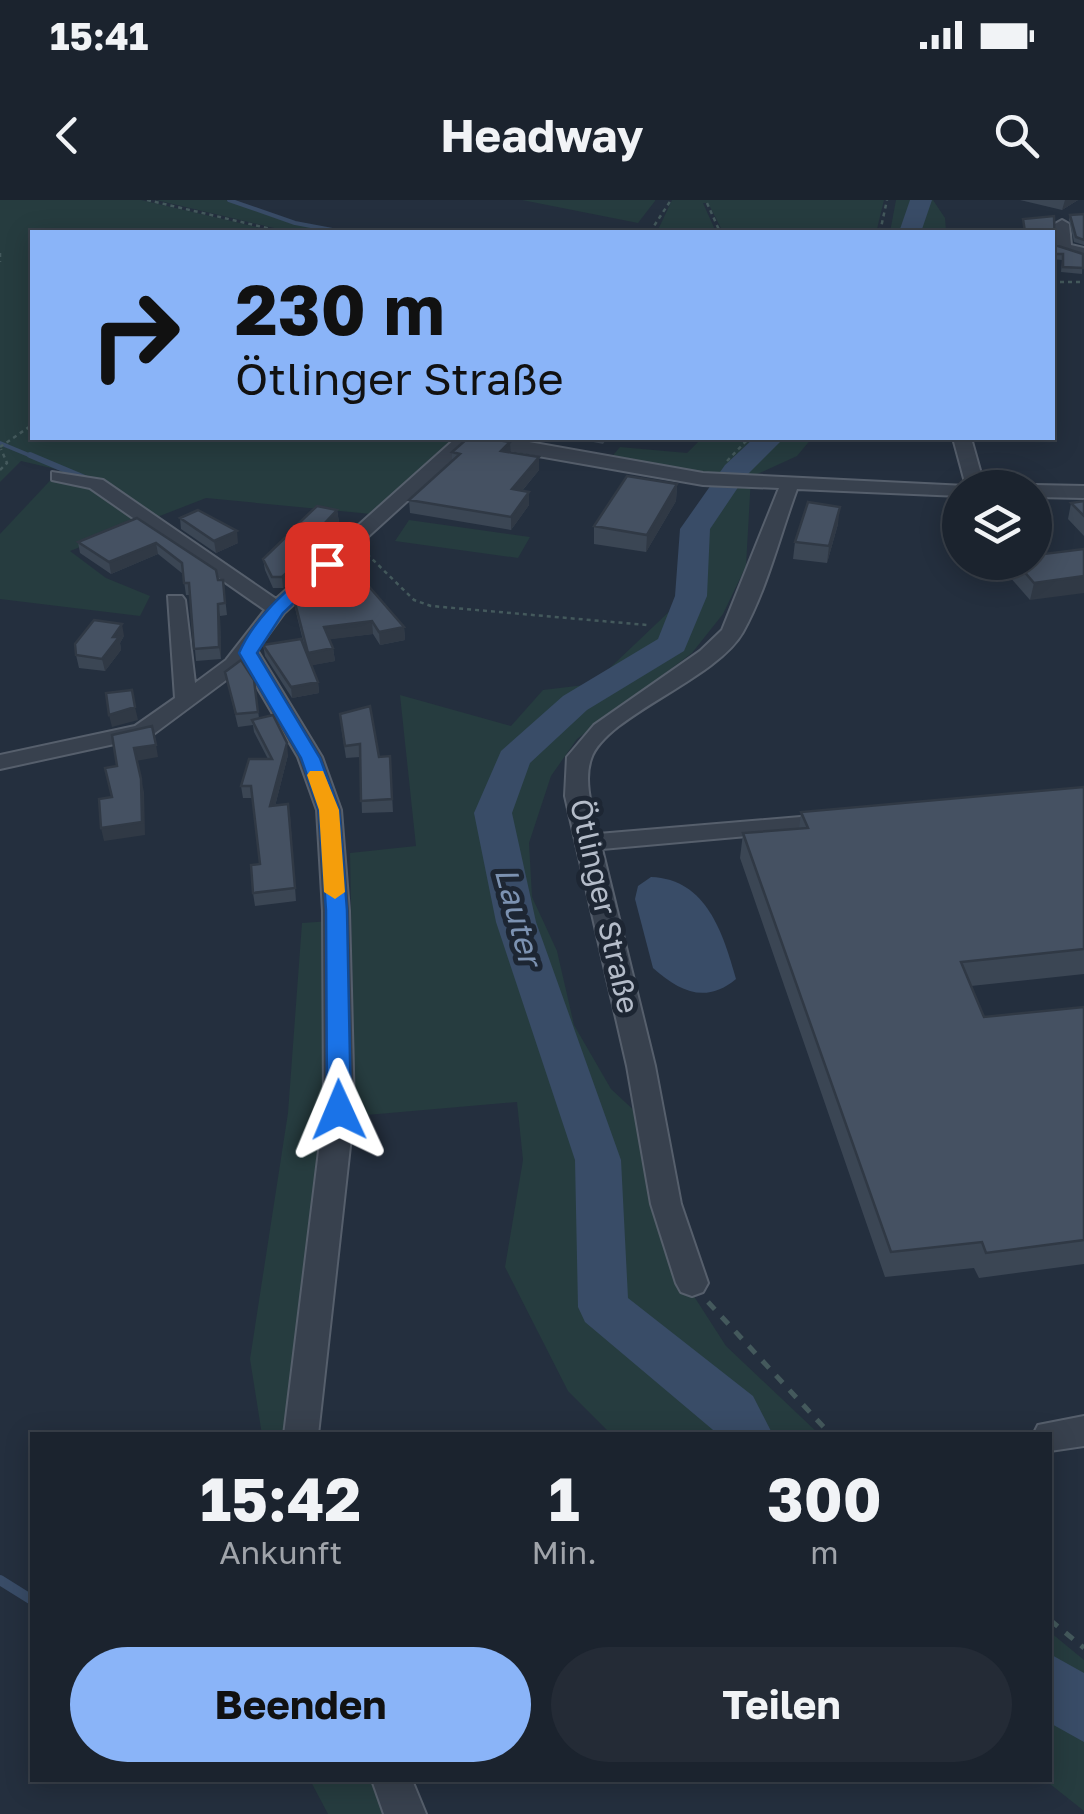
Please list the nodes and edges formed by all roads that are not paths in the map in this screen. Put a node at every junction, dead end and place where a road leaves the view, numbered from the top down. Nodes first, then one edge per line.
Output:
1 (1062, 224) dead end
2 (1084, 252) edge
3 (464, 440) edge
4 (502, 440) edge
5 (963, 440) edge
6 (528, 442) edge
7 (971, 470) edge
8 (59, 476) dead end
9 (790, 486) junction
10 (942, 490) edge
11 (1052, 492) edge
12 (1084, 492) edge
13 (175, 600) dead end
14 (277, 609) junction
15 (248, 653) junction
16 (186, 700) junction
17 (0, 762) edge
18 (869, 818) edge
19 (588, 843) junction
20 (692, 1283) road end
21 (1084, 1431) edge
22 (301, 1432) edge
23 (1052, 1436) edge
24 (393, 1782) edge
25 (404, 1814) edge

1 - 2 street
3 - 14 street
4 - 6 street
5 - 7 street
6 - 9 street
8 - 14 street
9 - 10 street
9 - 19 street, Ötlinger Straße
11 - 12 street
13 - 16 street
14 - 15 street
15 - 16 street
15 - 22 street
16 - 17 street
18 - 19 street
19 - 20 street, Ötlinger Straße
21 - 23 street
24 - 25 street

